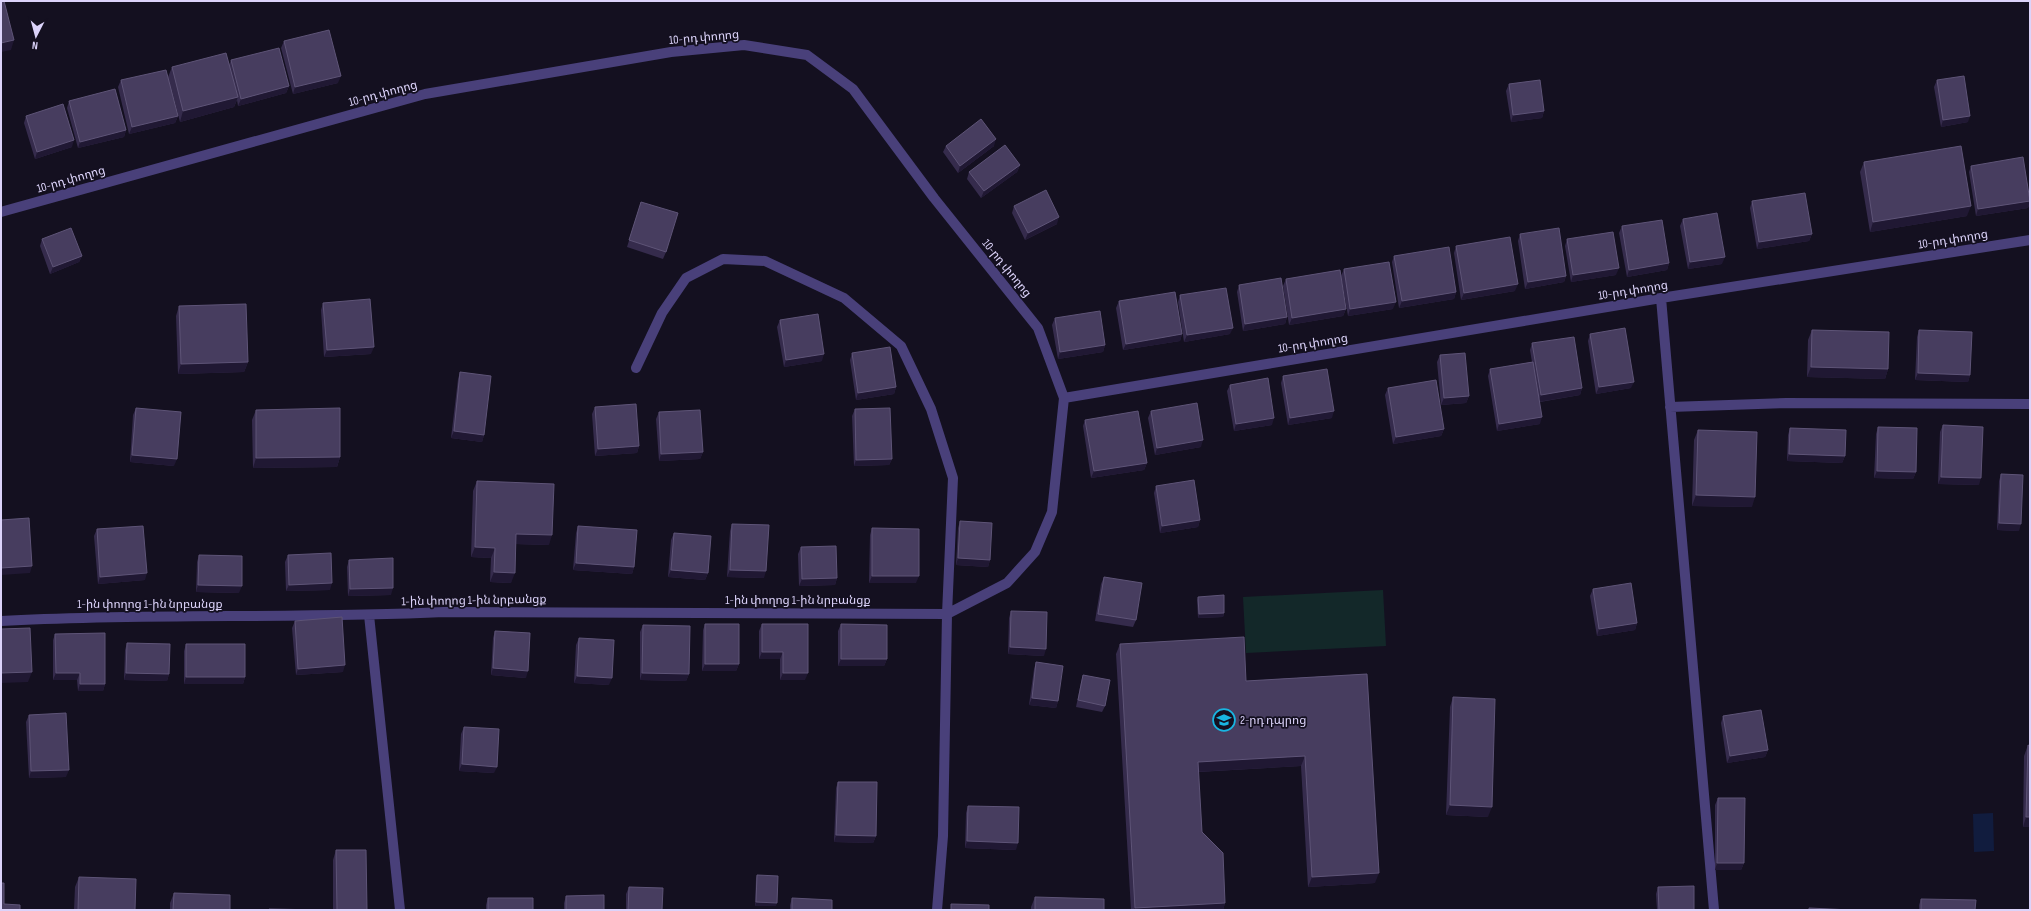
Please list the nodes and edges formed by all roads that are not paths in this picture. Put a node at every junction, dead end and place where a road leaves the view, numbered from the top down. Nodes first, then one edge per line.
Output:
1 (1, 212) edge
2 (2030, 240) edge
3 (1660, 298) junction
4 (636, 368) dead end
5 (1064, 398) junction
6 (2030, 404) edge
7 (1670, 407) junction
8 (947, 614) junction
9 (369, 615) junction
10 (1, 621) edge
11 (400, 910) edge
12 (937, 910) edge
13 (1714, 910) edge

1 - 5 street, 10-րդ փողոց
2 - 3 street, 10-րդ փողոց
3 - 5 street, 10-րդ փողոց
3 - 7 street
4 - 8 street
5 - 8 street
6 - 7 street
7 - 13 street
8 - 9 street, 1-ին փողոց 1-ին նրբանցք
8 - 12 street
9 - 10 street, 1-ին փողոց 1-ին նրբանցք
9 - 11 street

